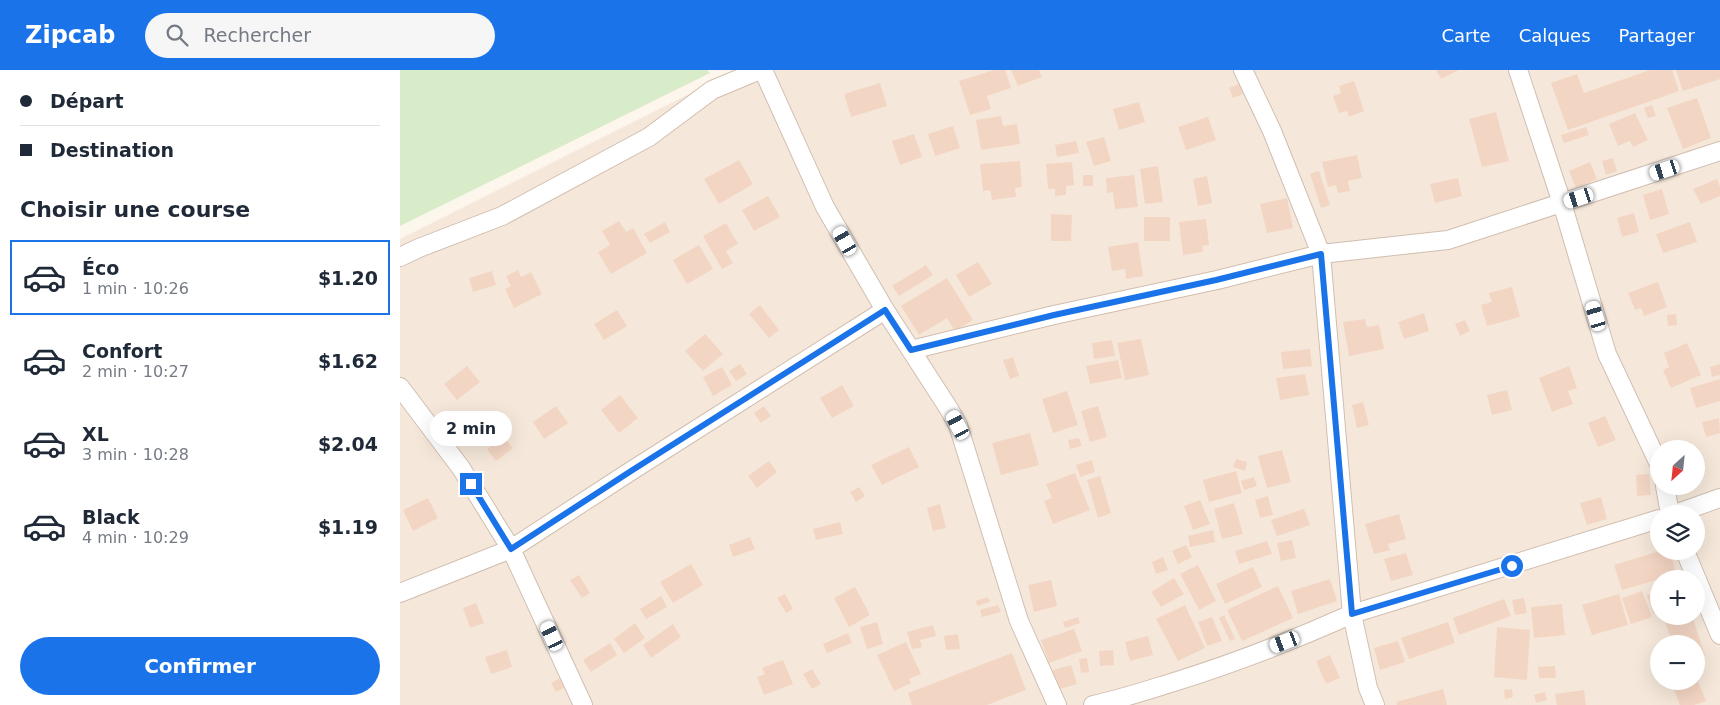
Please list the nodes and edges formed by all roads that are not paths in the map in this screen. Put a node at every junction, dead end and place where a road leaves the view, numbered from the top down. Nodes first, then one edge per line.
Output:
1 (761, 70) edge
2 (1243, 70) edge
3 (1518, 70) edge
4 (1720, 151) edge
5 (1562, 203) junction
6 (1321, 254) junction
7 (400, 257) edge
8 (885, 310) junction
9 (911, 350) junction
10 (400, 387) edge
11 (1650, 445) edge
12 (1720, 498) edge
13 (1700, 505) edge
14 (1650, 522) edge
15 (511, 549) junction
16 (1689, 560) edge
17 (400, 593) edge
18 (1352, 614) junction
19 (1720, 635) edge
20 (584, 705) edge
21 (1057, 705) edge
22 (1094, 705) edge
23 (1375, 705) edge

1 - 7 street
1 - 8 street
2 - 6 street
3 - 5 street
4 - 5 street
5 - 6 street
5 - 11 street
6 - 9 street
6 - 18 street
8 - 9 street
8 - 15 street
9 - 21 street
10 - 15 street
12 - 13 street
14 - 18 street
15 - 17 street
15 - 20 street
16 - 19 street
18 - 22 street
18 - 23 street

